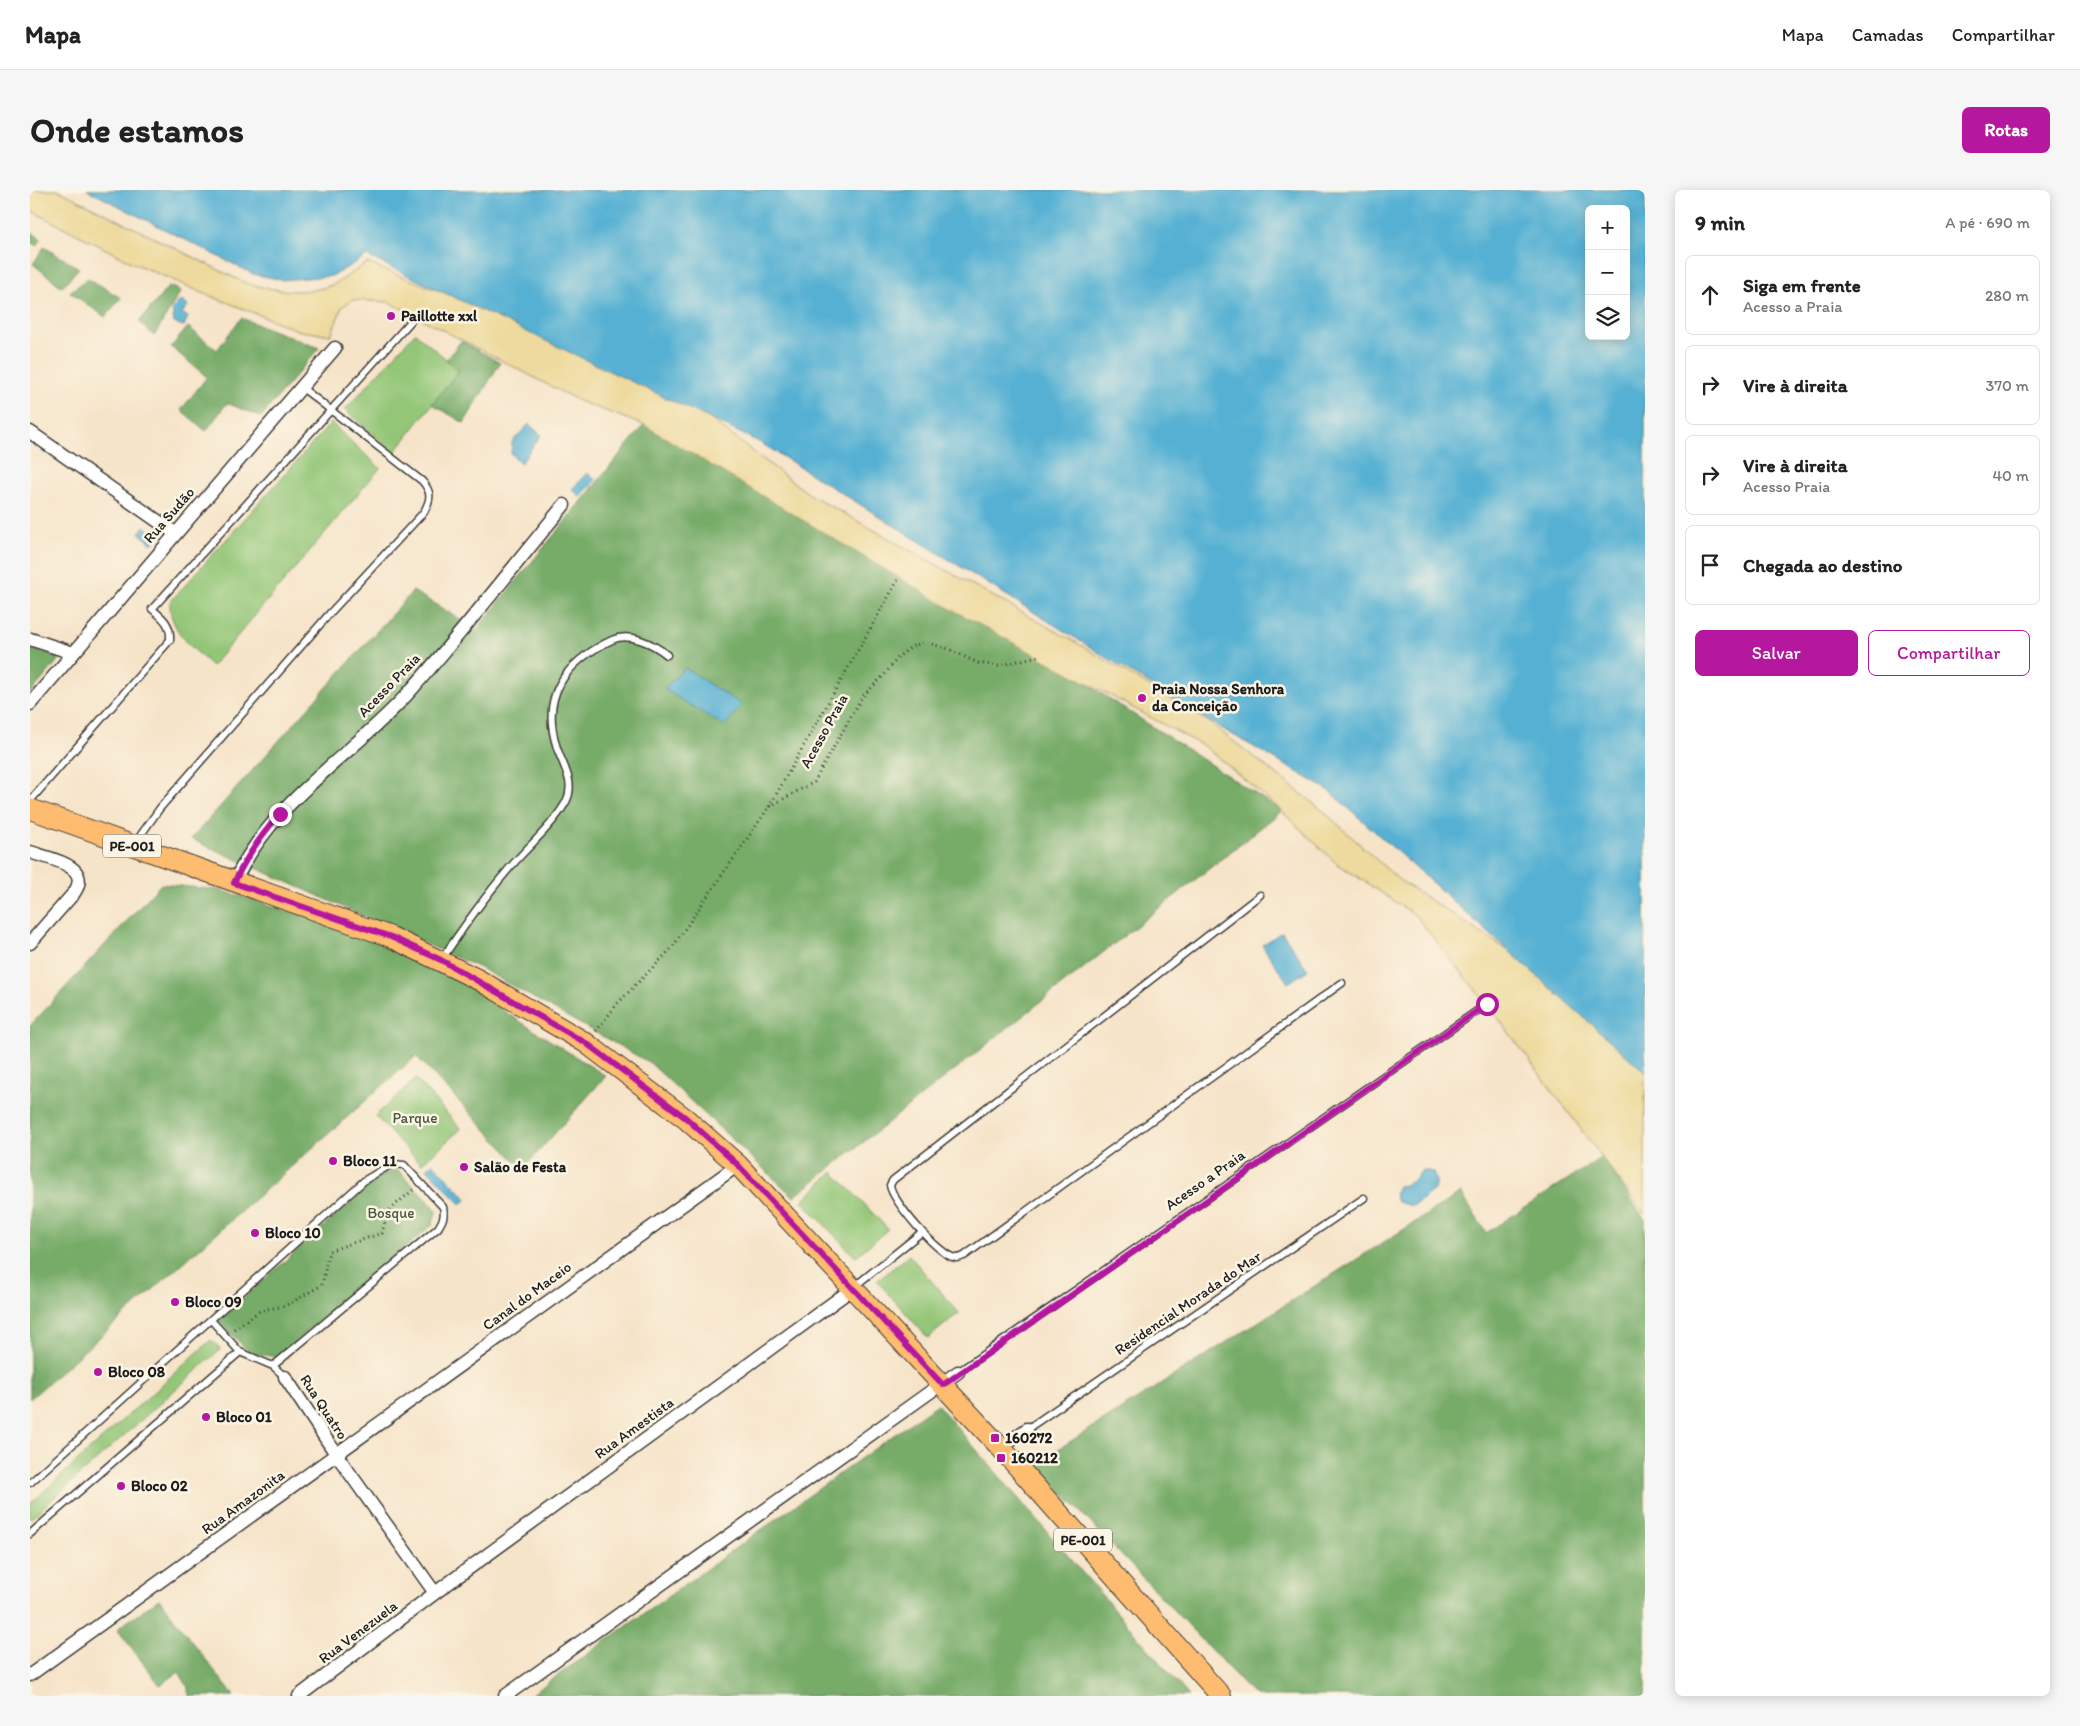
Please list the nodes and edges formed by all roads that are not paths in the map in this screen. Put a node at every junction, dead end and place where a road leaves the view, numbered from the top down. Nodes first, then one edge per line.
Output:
1 (412, 320) dead end
2 (335, 348) dead end
3 (301, 387) junction
4 (331, 410) junction
5 (30, 432) edge
6 (564, 505) dead end
7 (175, 533) junction
8 (30, 639) edge
9 (73, 653) junction
10 (668, 655) dead end
11 (30, 704) edge
12 (30, 801) edge
13 (30, 809) edge
14 (132, 846) junction
15 (30, 852) edge
16 (234, 883) junction
17 (1260, 895) dead end
18 (30, 943) edge
19 (441, 960) junction
20 (1342, 983) dead end
21 (1487, 1004) dead end
22 (738, 1165) junction
23 (1364, 1198) dead end
24 (922, 1232) junction
25 (852, 1289) junction
26 (211, 1320) junction
27 (240, 1352) junction
28 (273, 1366) junction
29 (284, 1377) joint
30 (950, 1379) junction
31 (1027, 1429) joint
32 (1001, 1448) junction
33 (336, 1454) junction
34 (30, 1483) edge
35 (30, 1534) edge
36 (436, 1593) junction
37 (30, 1676) edge
38 (299, 1696) edge
39 (505, 1696) edge
40 (1221, 1696) edge

1 - 4 lane
2 - 3 street, Rua Sudão
3 - 4 lane
3 - 7 street, Rua Sudão
4 - 12 lane
4 - 14 lane
5 - 7 street
6 - 16 street, Acesso Praia
7 - 9 street, Rua Sudão
8 - 9 street
9 - 11 street, Rua Sudão
10 - 19 lane
13 - 14 main road, PE-001
14 - 16 main road, PE-001
15 - 18 street
16 - 19 main road, PE-001
17 - 24 lane
19 - 22 main road, PE-001
20 - 24 lane
21 - 30 lane, Acesso a Praia
22 - 25 main road, PE-001
22 - 33 street, Canal do Maceio
23 - 31 lane, Residencial Morada do Mar
24 - 25 lane
25 - 30 main road, PE-001
25 - 36 street, Rua Amestista
26 - 27 lane
26 - 28 lane
26 - 34 lane
27 - 28 lane
27 - 35 lane
28 - 29 lane
29 - 33 street, Rua Quatro
30 - 32 main road, PE-001
30 - 39 street
31 - 32 street
32 - 40 main road, PE-001
33 - 36 street
33 - 37 street, Rua Amazonita
36 - 38 street, Rua Venezuela

